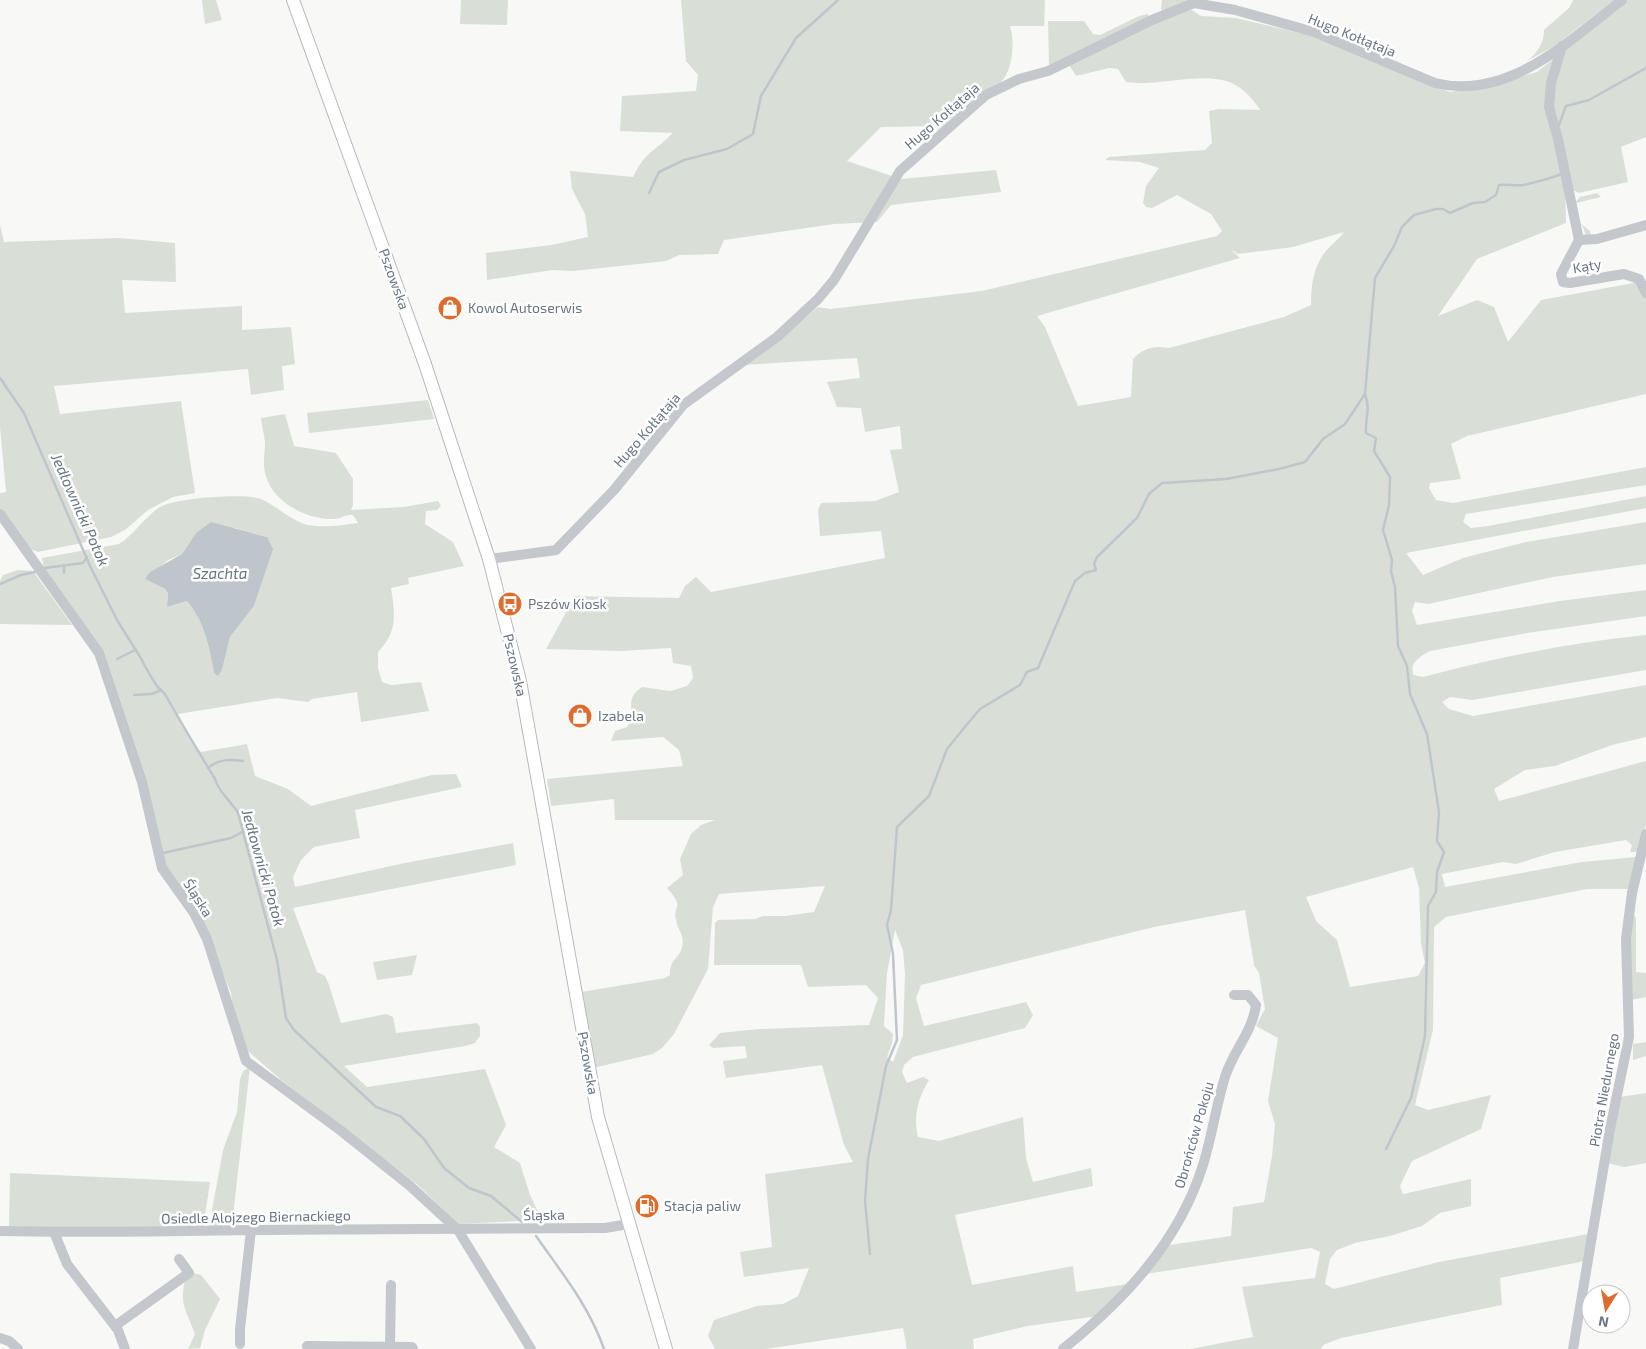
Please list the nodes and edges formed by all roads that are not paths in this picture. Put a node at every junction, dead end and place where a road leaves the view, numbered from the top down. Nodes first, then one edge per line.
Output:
1 (293, 0) edge
2 (1622, 0) edge
3 (1562, 46) junction
4 (1646, 225) edge
5 (1579, 240) junction
6 (1646, 293) edge
7 (0, 514) edge
8 (489, 559) junction
9 (1646, 834) edge
10 (1234, 995) dead end
11 (629, 1224) junction
12 (251, 1230) junction
13 (458, 1230) junction
14 (0, 1231) edge
15 (54, 1232) junction
16 (179, 1259) dead end
17 (391, 1285) dead end
18 (115, 1326) junction
19 (0, 1338) edge
20 (240, 1344) dead end
21 (306, 1346) dead end
22 (390, 1347) junction
23 (332, 1348) edge
24 (18, 1349) edge
25 (124, 1349) edge
26 (413, 1349) edge
27 (531, 1349) edge
28 (666, 1349) edge
29 (1063, 1349) edge
30 (1573, 1349) edge

1 - 8 main road, Pszowska
2 - 3 street, Hugo Kołłątaja
3 - 5 street, Kąty
3 - 8 street, Hugo Kołłątaja
4 - 5 street, Kąty
5 - 6 street, Kąty
7 - 13 street, Śląska
8 - 11 main road, Pszowska
9 - 30 street, Piotra Niedurnego
10 - 29 street, Obrońców Pokoju
11 - 13 street, Śląska
11 - 28 main road, Pszowska
12 - 13 street, Osiedle Alojzego Biernackiego
12 - 15 street, Osiedle Alojzego Biernackiego
12 - 20 street
13 - 27 street, Śląska
14 - 15 street, Osiedle Alojzego Biernackiego
15 - 18 street
16 - 18 street
17 - 22 street
18 - 25 street
19 - 24 street
21 - 23 street
22 - 23 street
22 - 26 street

